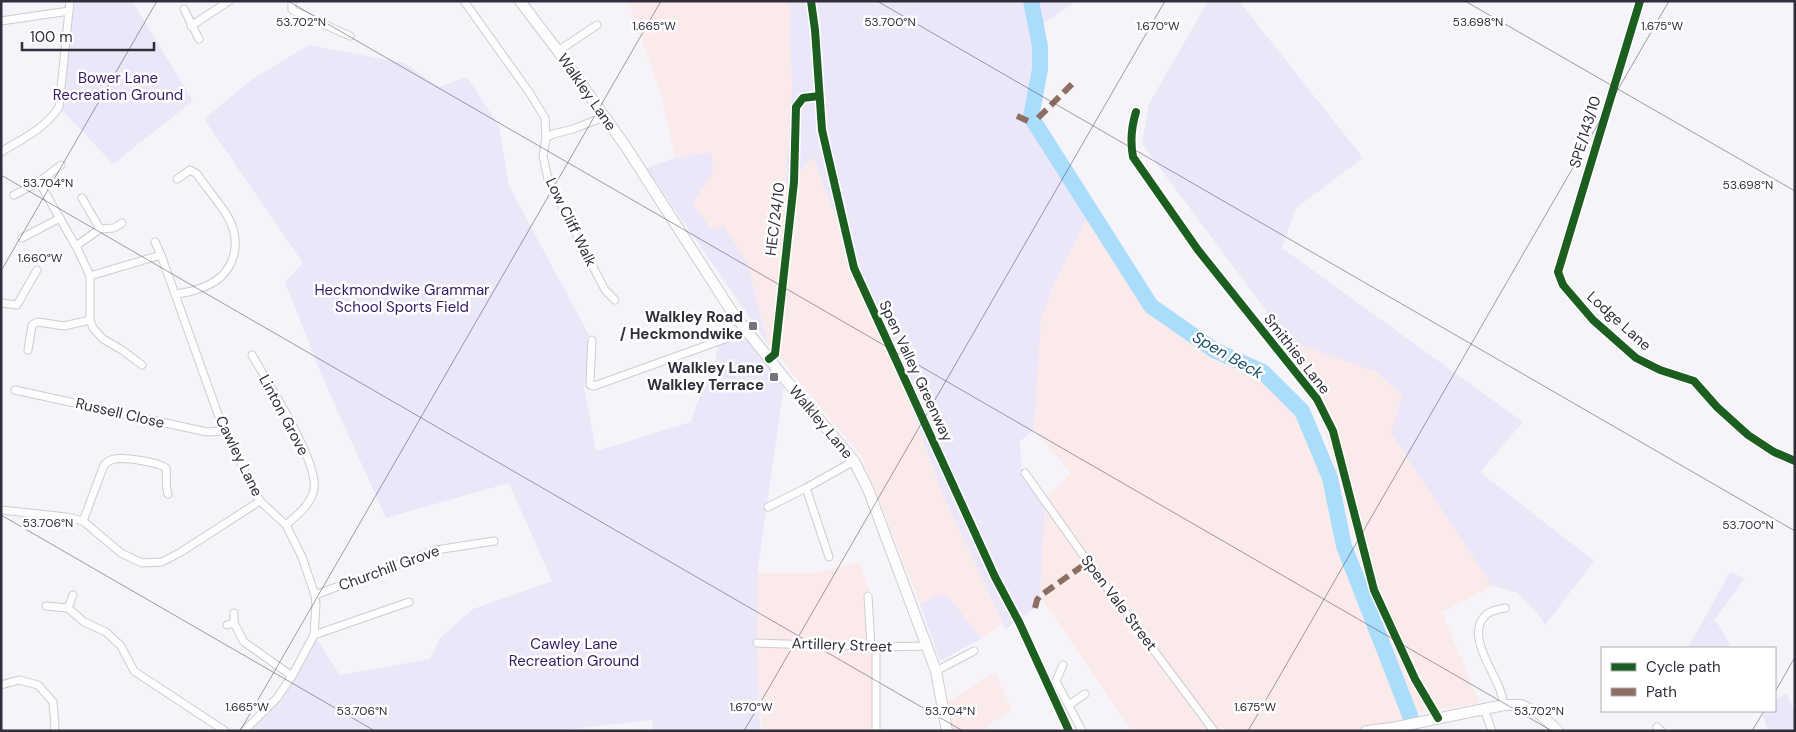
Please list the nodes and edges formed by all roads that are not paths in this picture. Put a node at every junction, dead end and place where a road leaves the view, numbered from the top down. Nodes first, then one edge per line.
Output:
1 (70, 1) edge
2 (229, 1) edge
3 (292, 1) edge
4 (464, 1) edge
5 (520, 1) edge
6 (1640, 1) edge
7 (184, 10) dead end
8 (69, 11) junction
9 (1, 21) edge
10 (597, 25) dead end
11 (192, 26) junction
12 (350, 36) dead end
13 (199, 40) dead end
14 (558, 51) junction
15 (1136, 112) dead end
16 (604, 117) junction
17 (546, 138) junction
18 (1, 152) edge
19 (61, 165) dead end
20 (177, 179) dead end
21 (39, 182) junction
22 (14, 195) dead end
23 (82, 198) dead end
24 (60, 218) junction
25 (122, 223) dead end
26 (100, 229) junction
27 (22, 238) dead end
28 (155, 242) dead end
29 (76, 246) junction
30 (161, 255) junction
31 (37, 270) dead end
32 (1558, 272) joint
33 (90, 276) junction
34 (175, 294) junction
35 (615, 300) dead end
36 (1, 302) edge
37 (90, 320) junction
38 (748, 332) junction
39 (592, 340) dead end
40 (28, 350) dead end
41 (252, 355) dead end
42 (142, 365) dead end
43 (15, 390) dead end
44 (224, 431) junction
45 (854, 461) junction
46 (1795, 461) edge
47 (1025, 474) dead end
48 (806, 488) junction
49 (168, 494) dead end
50 (260, 501) junction
51 (768, 507) dead end
52 (1, 510) edge
53 (83, 521) junction
54 (286, 525) junction
55 (494, 541) dead end
56 (829, 557) dead end
57 (73, 595) dead end
58 (315, 595) junction
59 (868, 596) dead end
60 (409, 602) dead end
61 (46, 606) dead end
62 (68, 608) junction
63 (1505, 608) dead end
64 (234, 612) dead end
65 (314, 634) junction
66 (758, 643) dead end
67 (927, 646) junction
68 (874, 647) junction
69 (974, 651) dead end
70 (1063, 665) dead end
71 (936, 672) junction
72 (292, 676) junction
73 (1, 685) edge
74 (1085, 694) dead end
75 (1069, 705) junction
76 (1504, 705) junction
77 (1484, 709) junction
78 (1438, 718) junction
79 (54, 731) edge
80 (225, 731) edge
81 (244, 731) edge
82 (876, 731) edge
83 (947, 731) edge
84 (1082, 731) edge
85 (1214, 731) edge
86 (1366, 731) edge
87 (1492, 731) edge
88 (1558, 731) edge

1 - 8 street
2 - 11 street
3 - 12 street
4 - 17 street, Low Cliff Walk
5 - 14 main road, Walkley Lane
6 - 32 street, SPE/143/10
7 - 11 street
8 - 9 street
8 - 18 street
10 - 14 street
11 - 13 street
14 - 16 main road, Walkley Lane
15 - 78 street, Smithies Lane
16 - 17 street
16 - 38 main road, Walkley Lane
17 - 35 street, Low Cliff Walk
19 - 21 street
20 - 34 street
21 - 22 street
21 - 24 street
23 - 26 street
24 - 27 street
24 - 29 street
25 - 26 street
26 - 29 street
28 - 30 street, Cawley Lane
29 - 33 street
30 - 33 street
30 - 34 street, Cawley Lane
31 - 36 street
32 - 46 street, Lodge Lane
33 - 37 street
34 - 44 street, Cawley Lane
37 - 40 street
37 - 42 street
38 - 39 street
38 - 45 main road, Walkley Lane
41 - 54 street, Linton Grove
43 - 44 street, Russell Close
44 - 50 street, Cawley Lane
45 - 48 street
45 - 67 main road, Walkley Lane
47 - 85 street, Spen Vale Street
48 - 51 street
48 - 56 street
49 - 53 street
50 - 53 street
50 - 54 street, Cawley Lane
52 - 53 street
54 - 58 street, Cawley Lane
55 - 58 street, Churchill Grove
57 - 62 street
58 - 65 street, Cawley Lane
59 - 68 street
60 - 65 street
61 - 62 street
62 - 80 street
63 - 76 street
64 - 72 street
65 - 72 street, Cawley Lane
66 - 68 street, Artillery Street
67 - 68 street, Artillery Street
67 - 71 main road, Walkley Lane
68 - 82 street
69 - 71 street
70 - 75 street
71 - 83 main road, Walkley Lane
72 - 81 street, Cawley Lane
73 - 79 street
74 - 75 street
75 - 84 street
76 - 77 main road
76 - 88 main road
77 - 78 main road
77 - 87 street
78 - 86 main road

